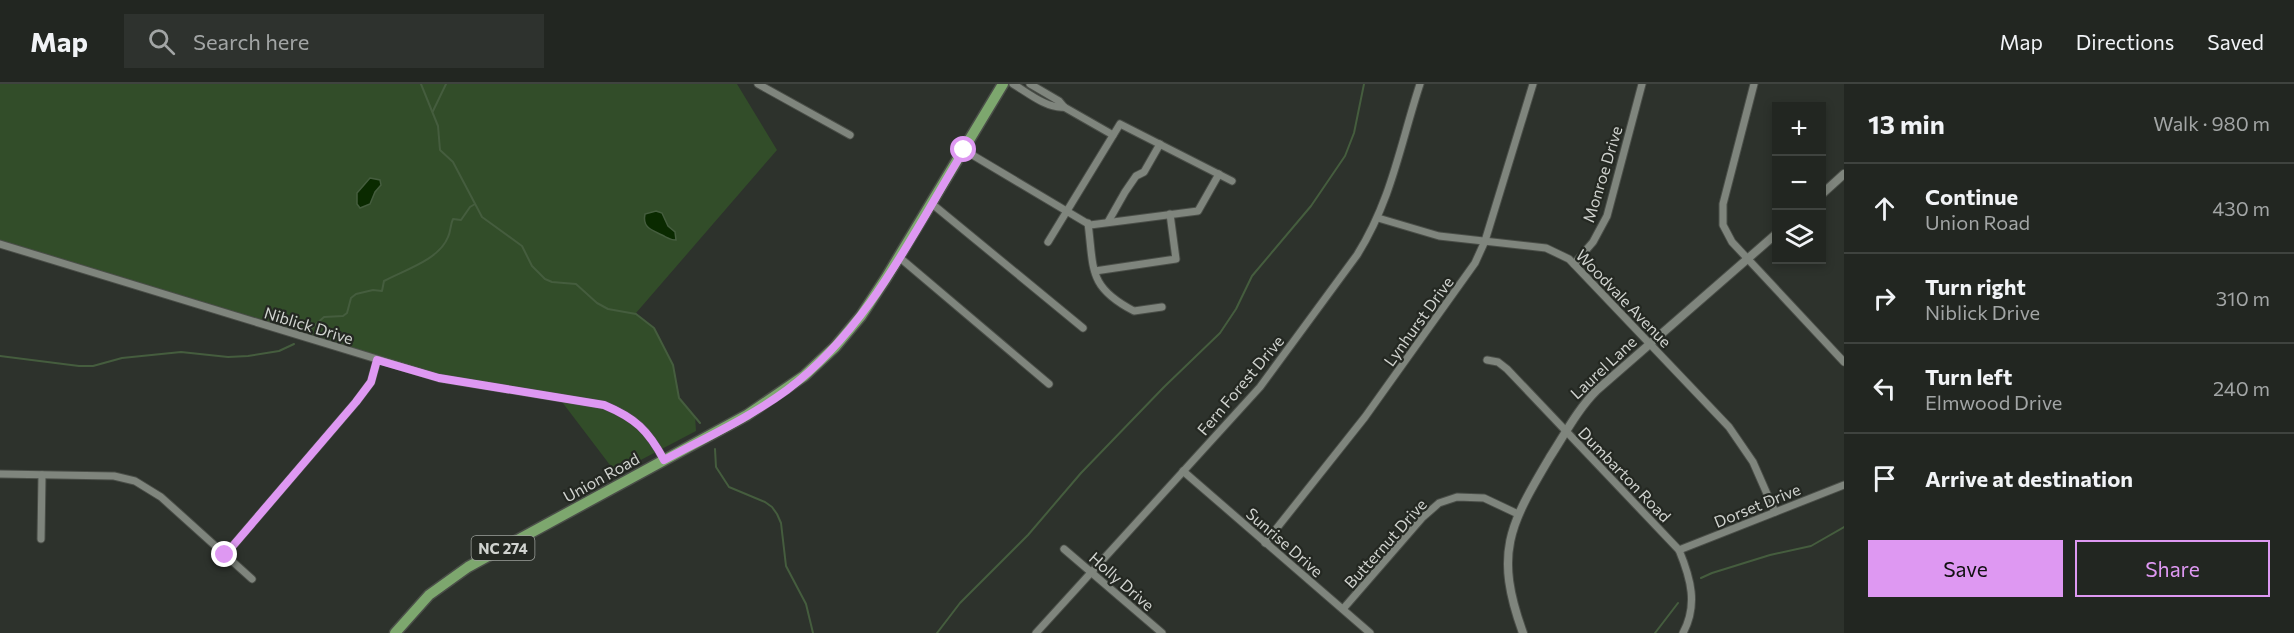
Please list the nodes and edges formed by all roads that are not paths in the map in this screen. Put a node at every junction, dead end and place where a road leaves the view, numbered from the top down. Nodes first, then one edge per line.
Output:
1 (758, 84) edge
2 (1003, 84) edge
3 (1013, 84) edge
4 (1030, 84) edge
5 (1420, 84) edge
6 (1533, 84) edge
7 (1642, 84) edge
8 (1755, 84) edge
9 (1064, 107) junction
10 (850, 135) dead end
11 (1113, 135) junction
12 (1160, 144) junction
13 (964, 150) junction
14 (1219, 174) junction
15 (1844, 174) edge
16 (1232, 182) dead end
17 (1826, 190) edge
18 (931, 203) junction
19 (1068, 212) junction
20 (1170, 214) junction
21 (1378, 218) junction
22 (1108, 222) junction
23 (1088, 223) junction
24 (1772, 238) edge
25 (1485, 241) junction
26 (1048, 242) dead end
27 (0, 244) edge
28 (899, 257) junction
29 (1748, 260) junction
30 (1574, 264) junction
31 (1095, 271) junction
32 (1162, 307) dead end
33 (1083, 328) dead end
34 (1650, 344) junction
35 (377, 360) junction
36 (1487, 360) dead end
37 (1844, 362) edge
38 (1049, 384) dead end
39 (1566, 431) junction
40 (664, 460) junction
41 (1183, 471) junction
42 (0, 474) edge
43 (42, 475) junction
44 (1844, 485) edge
45 (1775, 512) junction
46 (1518, 514) junction
47 (41, 539) dead end
48 (1265, 543) junction
49 (1064, 549) dead end
50 (1679, 550) junction
51 (225, 555) junction
52 (1091, 572) junction
53 (252, 579) dead end
54 (1343, 609) junction
55 (1520, 632) edge
56 (395, 633) edge
57 (1036, 633) edge
58 (1162, 633) edge
59 (1370, 633) edge
60 (1683, 633) edge

1 - 10 street
2 - 13 main road, Union Road / NC 274
3 - 9 street
4 - 9 street
5 - 21 street, Fern Forest Drive
6 - 25 street, Lynhurst Drive
7 - 30 street, Monroe Drive
8 - 29 street
9 - 11 street
11 - 12 street
11 - 19 street
12 - 14 street
12 - 22 street
13 - 18 main road, Union Road / NC 274
13 - 19 street
14 - 16 street
14 - 20 street
15 - 17 street
18 - 28 main road, Union Road / NC 274
18 - 33 street
19 - 23 street
19 - 26 street
20 - 22 street
20 - 31 street
21 - 25 street, Woodvale Avenue
21 - 41 street, Fern Forest Drive
22 - 23 street
23 - 31 street
24 - 29 street, Laurel Lane
25 - 30 street, Woodvale Avenue
25 - 48 street, Lynhurst Drive
27 - 35 street, Niblick Drive
28 - 38 street
28 - 40 main road, Union Road / NC 274
29 - 34 street, Laurel Lane
29 - 37 street
30 - 34 street, Woodvale Avenue
31 - 32 street
34 - 39 street, Laurel Lane
34 - 45 street, Woodvale Avenue
35 - 40 street, Niblick Drive
35 - 51 street
36 - 39 street, Dumbarton Road
39 - 46 street, Laurel Lane
39 - 50 street, Dumbarton Road
40 - 56 main road, Union Road / NC 274
41 - 48 street, Sunrise Drive
41 - 52 street, Fern Forest Drive
42 - 43 street
43 - 47 street
43 - 51 street
44 - 45 street, Dorset Drive
45 - 50 street, Dorset Drive
46 - 54 street, Butternut Drive
46 - 55 street, Laurel Lane
48 - 54 street, Sunrise Drive
49 - 52 street, Holly Drive
50 - 60 street, Dumbarton Road
51 - 53 street
52 - 57 street, Fern Forest Drive
52 - 58 street, Holly Drive
54 - 59 street, Sunrise Drive

